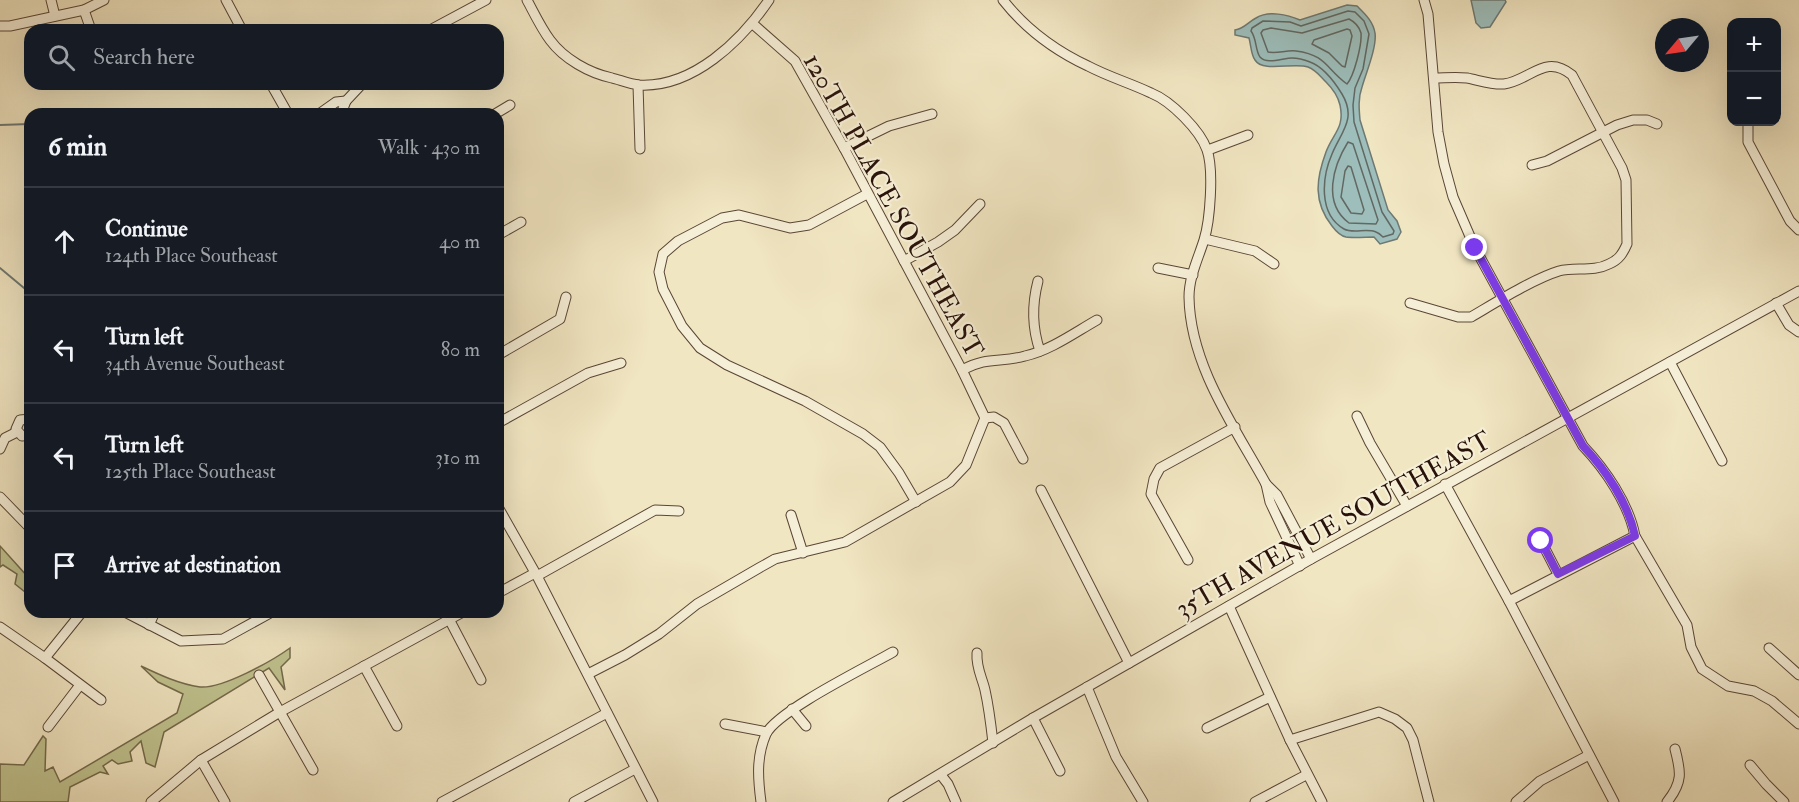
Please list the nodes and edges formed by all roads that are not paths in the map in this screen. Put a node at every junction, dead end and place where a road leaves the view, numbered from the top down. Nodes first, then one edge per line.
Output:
1 (51, 0) edge
2 (104, 0) edge
3 (226, 0) edge
4 (486, 0) edge
5 (527, 0) edge
6 (769, 0) edge
7 (1003, 0) edge
8 (1424, 0) edge
9 (84, 10) junction
10 (55, 16) junction
11 (89, 24) edge
12 (239, 24) edge
13 (441, 24) edge
14 (753, 24) junction
15 (0, 26) edge
16 (1434, 78) junction
17 (638, 85) junction
18 (274, 90) edge
19 (356, 90) edge
20 (346, 101) junction
21 (510, 105) dead end
22 (285, 108) edge
23 (328, 108) edge
24 (343, 108) edge
25 (504, 109) edge
26 (932, 114) dead end
27 (1657, 124) dead end
28 (1748, 126) dead end
29 (1603, 133) junction
30 (1248, 135) dead end
31 (844, 148) junction
32 (640, 149) dead end
33 (1208, 150) junction
34 (1532, 165) dead end
35 (867, 194) junction
36 (980, 204) dead end
37 (521, 222) dead end
38 (1799, 230) edge
39 (504, 232) edge
40 (1205, 239) junction
41 (904, 261) junction
42 (1275, 264) dead end
43 (1158, 268) dead end
44 (1193, 275) junction
45 (1038, 281) dead end
46 (1799, 291) edge
47 (566, 297) dead end
48 (1502, 299) junction
49 (1410, 303) dead end
50 (1776, 303) junction
51 (1097, 320) dead end
52 (1799, 332) edge
53 (1040, 351) junction
54 (504, 352) edge
55 (1670, 362) junction
56 (621, 363) dead end
57 (962, 370) junction
58 (1357, 416) dead end
59 (24, 418) edge
60 (985, 418) junction
61 (1568, 418) junction
62 (504, 420) edge
63 (1234, 427) junction
64 (17, 432) junction
65 (24, 436) edge
66 (0, 449) edge
67 (1023, 459) dead end
68 (1722, 461) dead end
69 (1266, 484) junction
70 (1445, 484) junction
71 (1041, 490) dead end
72 (0, 497) edge
73 (916, 502) junction
74 (1407, 506) junction
75 (679, 511) dead end
76 (791, 515) dead end
77 (504, 521) edge
78 (24, 522) edge
79 (1635, 536) junction
80 (1541, 541) dead end
81 (803, 553) junction
82 (1311, 559) junction
83 (1188, 560) dead end
84 (1300, 566) junction
85 (1558, 574) junction
86 (536, 575) junction
87 (504, 590) edge
88 (1509, 601) junction
89 (1229, 606) junction
90 (77, 618) edge
91 (137, 618) edge
92 (152, 618) edge
93 (261, 618) edge
94 (449, 619) joint
95 (149, 624) junction
96 (0, 627) edge
97 (1769, 648) dead end
98 (893, 652) dead end
99 (977, 653) dead end
100 (45, 658) junction
101 (1129, 663) junction
102 (364, 666) junction
103 (588, 674) junction
104 (259, 675) dead end
105 (1799, 675) edge
106 (481, 680) dead end
107 (80, 685) junction
108 (1087, 687) junction
109 (1270, 697) junction
110 (101, 700) dead end
111 (792, 709) junction
112 (280, 712) junction
113 (607, 713) junction
114 (1033, 718) junction
115 (724, 724) dead end
116 (1799, 724) edge
117 (396, 726) dead end
118 (806, 726) dead end
119 (48, 727) dead end
120 (1207, 728) dead end
121 (766, 732) junction
122 (1290, 740) junction
123 (993, 743) junction
124 (1675, 749) dead end
125 (1589, 755) junction
126 (201, 760) junction
127 (1750, 765) dead end
128 (635, 769) junction
129 (313, 770) dead end
130 (1060, 771) dead end
131 (941, 775) junction
132 (1306, 775) junction
133 (151, 802) edge
134 (225, 802) edge
135 (442, 802) edge
136 (574, 802) edge
137 (653, 802) edge
138 (761, 802) edge
139 (893, 802) edge
140 (956, 802) edge
141 (1143, 802) edge
142 (1255, 802) edge
143 (1322, 802) edge
144 (1429, 802) edge
145 (1516, 802) edge
146 (1614, 802) edge
147 (1667, 802) edge
148 (1784, 802) edge

1 - 10 street
2 - 9 street
3 - 12 street
4 - 13 street
5 - 17 street
6 - 14 street
7 - 33 street
8 - 16 street
9 - 10 street
9 - 11 street
10 - 15 street
14 - 17 street
14 - 31 street, 120TH PLACE SOUTHEAST
16 - 29 street
16 - 48 street
17 - 32 street
18 - 22 street
19 - 20 street
20 - 23 street
20 - 24 street
21 - 25 street
26 - 31 street
27 - 29 street
28 - 38 street
29 - 34 street
29 - 48 street
30 - 33 street
31 - 35 street, 120TH PLACE SOUTHEAST
33 - 40 street
35 - 41 street, 120TH PLACE SOUTHEAST
35 - 73 street
36 - 41 street
37 - 39 street
40 - 42 street
40 - 44 street
41 - 57 street, 120TH PLACE SOUTHEAST
43 - 44 street
44 - 63 street
45 - 53 street
46 - 50 street, 35TH AVENUE SOUTHEAST
47 - 54 street
48 - 49 street
48 - 61 street
50 - 52 street
50 - 55 street, 35TH AVENUE SOUTHEAST
51 - 53 street
53 - 57 street
55 - 61 street, 35TH AVENUE SOUTHEAST
55 - 68 street
56 - 62 street
57 - 60 street, 120TH PLACE SOUTHEAST
58 - 74 street
59 - 64 street
60 - 67 street
60 - 73 street
61 - 70 street, 35TH AVENUE SOUTHEAST
61 - 79 street
63 - 69 street
63 - 83 street
64 - 65 street
64 - 66 street
69 - 82 street
69 - 84 street
70 - 74 street, 35TH AVENUE SOUTHEAST
70 - 88 street
71 - 101 street
72 - 78 street
73 - 81 street
74 - 82 street, 35TH AVENUE SOUTHEAST
75 - 86 street
76 - 81 street
77 - 86 street
79 - 85 street
79 - 116 street
80 - 85 street
81 - 103 street
82 - 84 street, 35TH AVENUE SOUTHEAST
84 - 89 street, 35TH AVENUE SOUTHEAST
85 - 88 street
86 - 87 street
86 - 103 street
88 - 125 street
89 - 101 street, 35TH AVENUE SOUTHEAST
89 - 109 street
90 - 100 street
91 - 95 street
92 - 95 street
93 - 95 street
94 - 102 street
94 - 106 street
96 - 100 street
97 - 105 street
98 - 111 street
99 - 123 street
100 - 107 street
101 - 108 street, 35TH AVENUE SOUTHEAST
102 - 112 street
102 - 117 street
103 - 113 street
104 - 112 street
107 - 110 street
107 - 119 street
108 - 114 street, 35TH AVENUE SOUTHEAST
108 - 141 street
109 - 120 street
109 - 122 street
111 - 118 street
111 - 121 street
112 - 126 street
112 - 129 street
113 - 128 street
113 - 135 street
114 - 123 street, 35TH AVENUE SOUTHEAST
114 - 130 street
115 - 121 street
121 - 138 street
122 - 132 street
122 - 144 street
123 - 131 street, 35TH AVENUE SOUTHEAST
124 - 147 street
125 - 145 street
125 - 146 street
126 - 133 street
126 - 134 street
127 - 148 street
128 - 136 street
128 - 137 street
131 - 139 street, 35TH AVENUE SOUTHEAST
131 - 140 street
132 - 142 street
132 - 143 street

